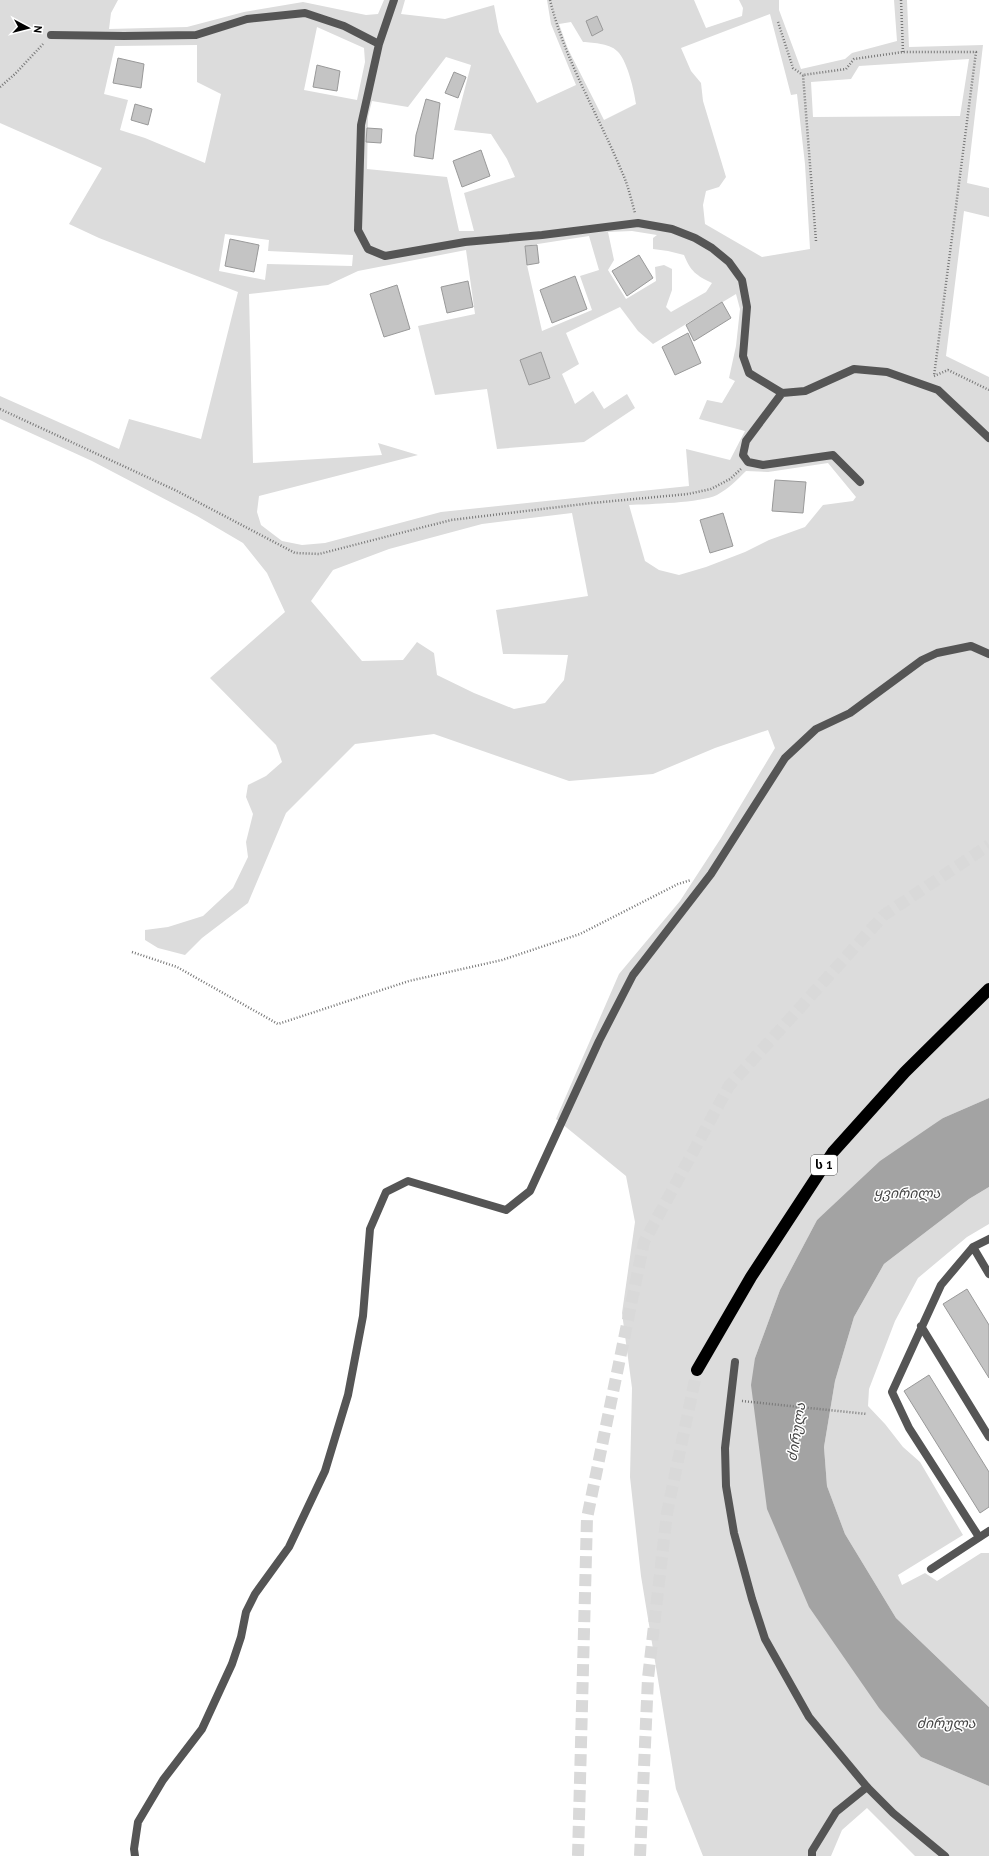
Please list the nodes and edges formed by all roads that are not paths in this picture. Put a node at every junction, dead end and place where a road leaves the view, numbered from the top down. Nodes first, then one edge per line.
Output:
1 (394, 0) edge
2 (51, 35) road end
3 (378, 44) junction
4 (782, 394) junction
5 (989, 438) edge
6 (860, 482) dead end
7 (989, 654) edge
8 (989, 989) edge
9 (989, 1239) edge
10 (973, 1248) junction
11 (989, 1274) edge
12 (920, 1326) junction
13 (735, 1362) dead end
14 (697, 1370) tunnel mouth
15 (989, 1437) edge
16 (989, 1531) edge
17 (979, 1537) junction
18 (931, 1569) dead end
19 (867, 1787) junction
20 (135, 1856) edge
21 (812, 1856) edge
22 (945, 1856) edge

1 - 3 street
2 - 3 street
3 - 4 street
4 - 5 street
4 - 6 street
7 - 20 street
8 - 14 highway, ს 1
9 - 10 street
10 - 11 street
10 - 12 street
12 - 15 street
12 - 17 street
13 - 19 street
16 - 17 street
17 - 18 street
19 - 21 street
19 - 22 street

